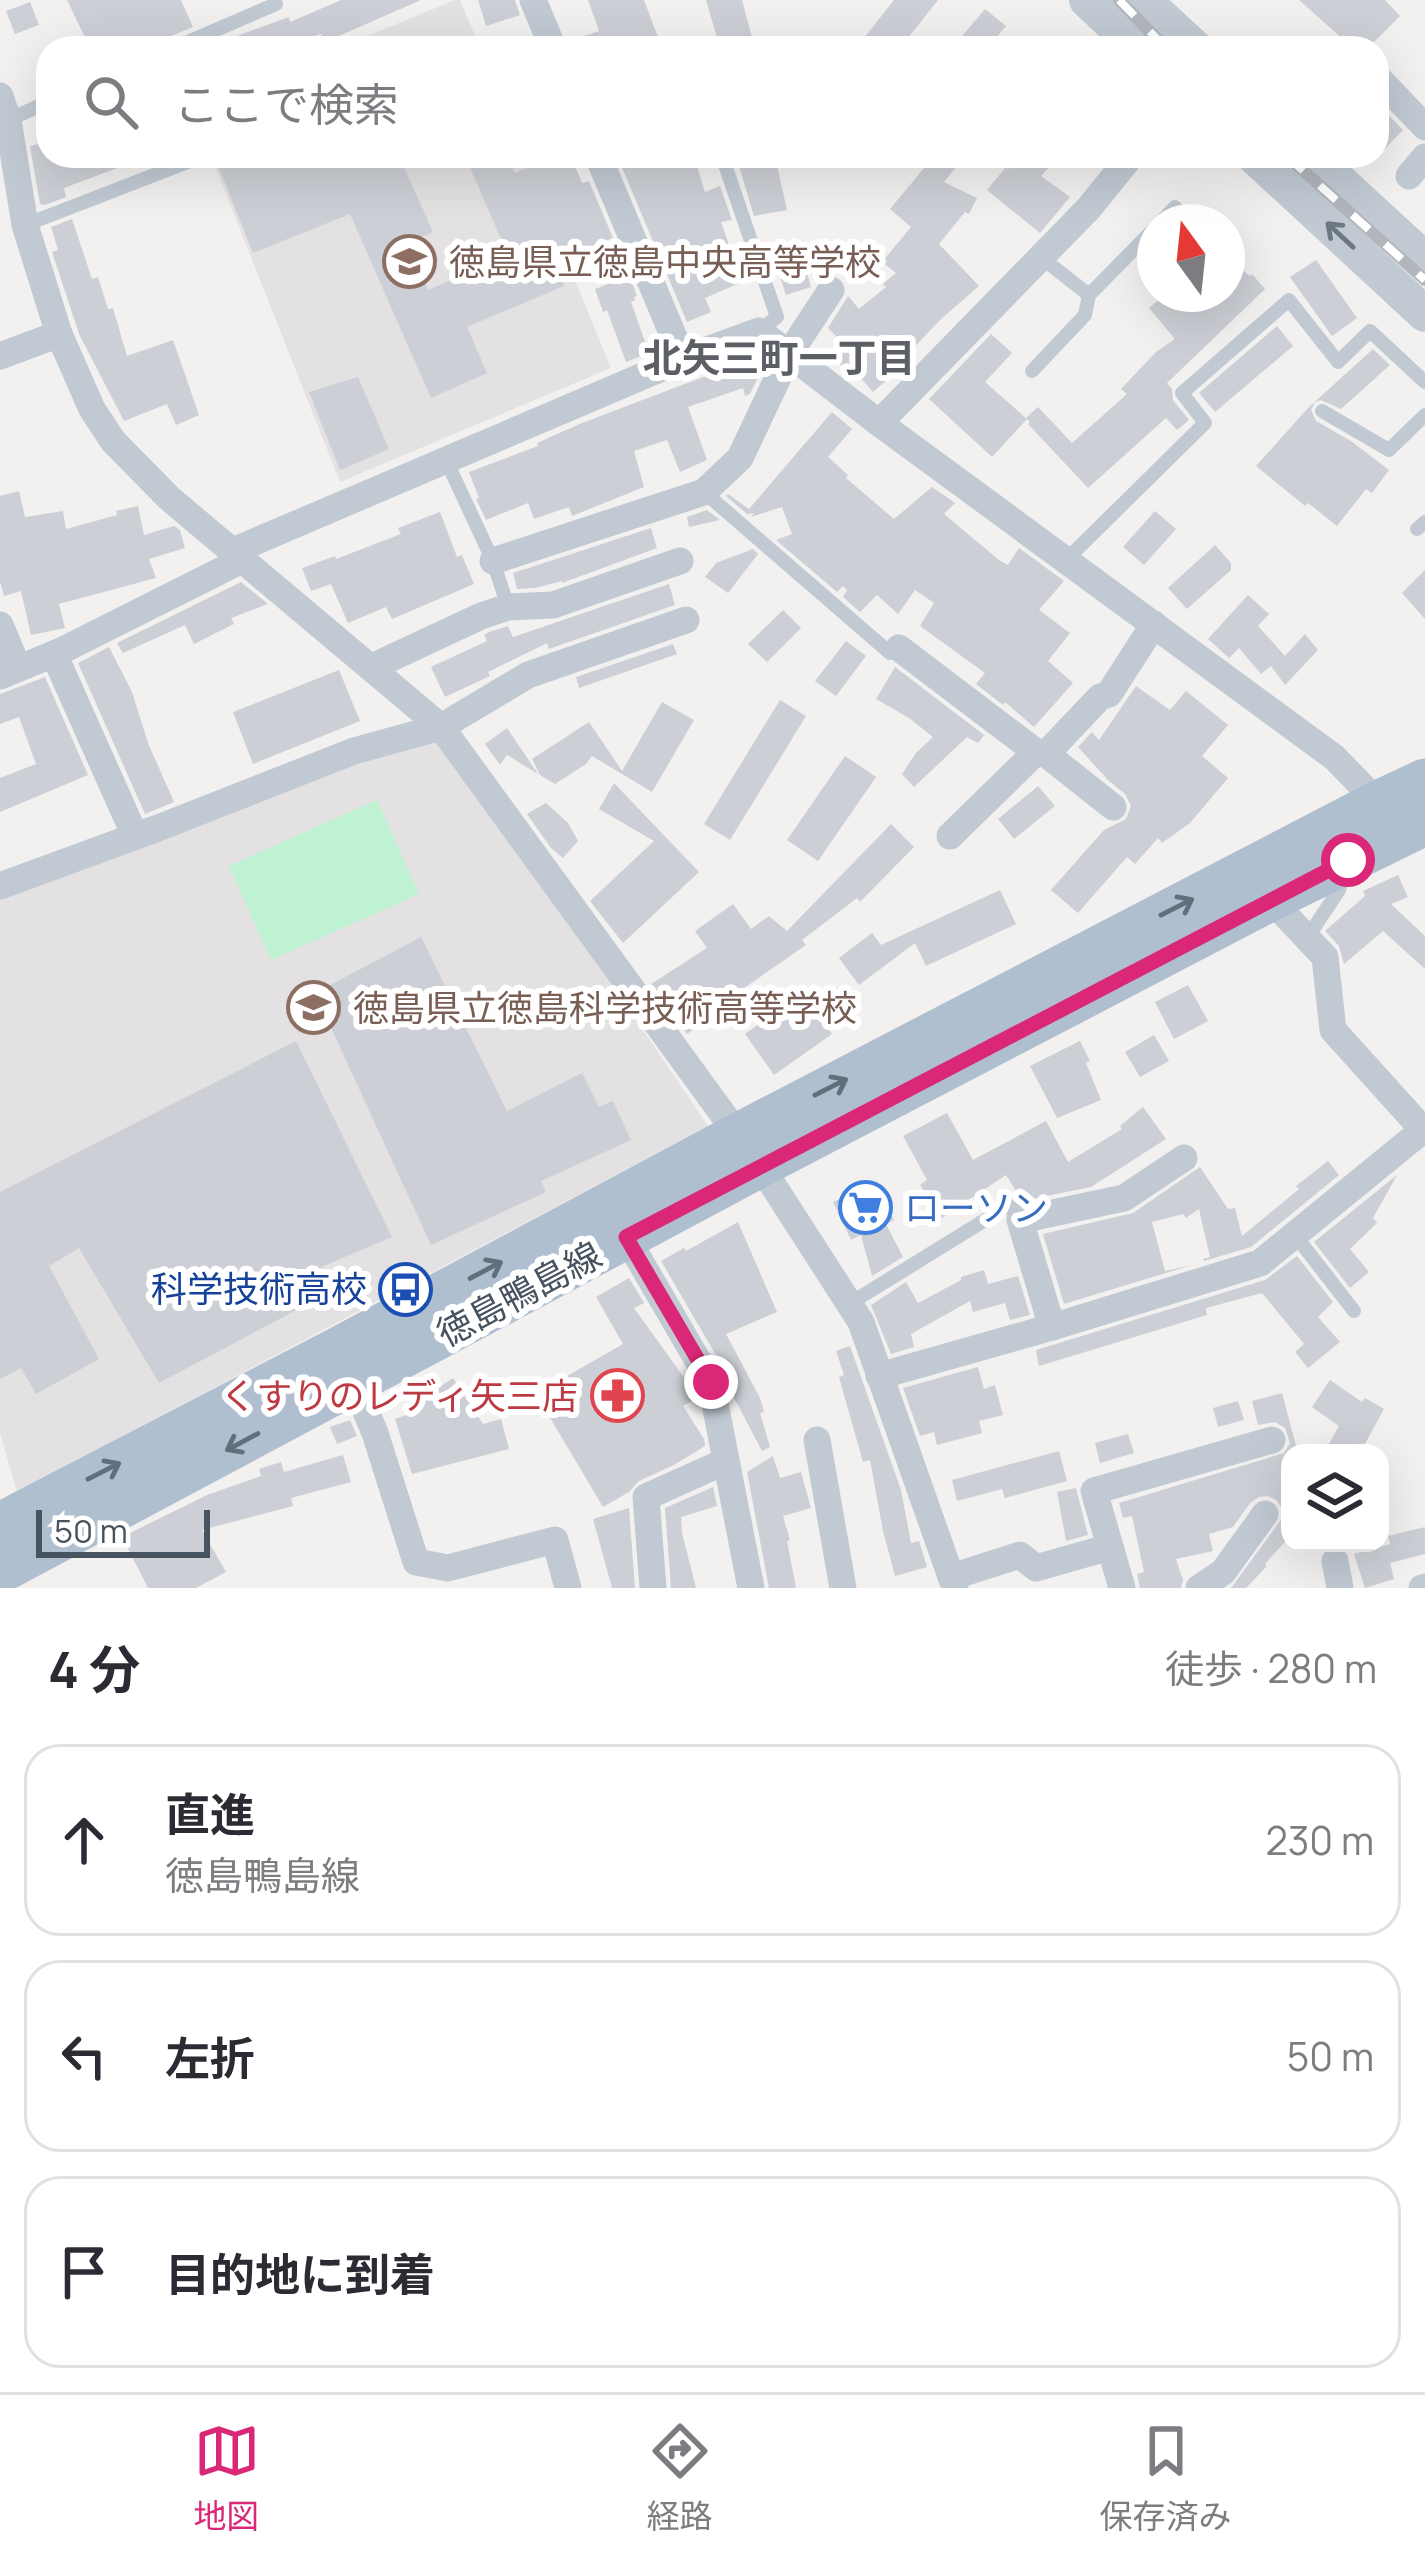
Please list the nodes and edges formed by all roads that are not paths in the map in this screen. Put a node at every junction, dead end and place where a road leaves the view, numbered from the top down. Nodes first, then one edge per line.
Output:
1 (532, 0) edge
2 (1087, 0) edge
3 (1143, 0) edge
4 (275, 4) dead end
5 (202, 36) edge
6 (548, 36) edge
7 (1125, 36) edge
8 (1182, 36) edge
9 (1389, 90) edge
10 (36, 104) edge
11 (4, 108) edge
12 (1425, 127) edge
13 (172, 168) edge
14 (603, 168) edge
15 (726, 168) edge
16 (1122, 168) edge
17 (1267, 168) edge
18 (1325, 168) edge
19 (12, 229) edge
20 (1137, 246) edge
21 (1042, 258) junction
22 (1425, 260) edge
23 (831, 290) dead end
24 (1089, 295) junction
25 (1425, 314) edge
26 (759, 331) junction
27 (59, 334) junction
28 (789, 353) junction
29 (0, 356) edge
30 (683, 359) junction
31 (1032, 371) dead end
32 (1425, 382) edge
33 (1322, 411) dead end
34 (1425, 415) edge
35 (879, 423) junction
36 (446, 460) junction
37 (704, 492) junction
38 (238, 555) junction
39 (1066, 560) junction
40 (493, 561) junction
41 (680, 561) dead end
42 (508, 607) junction
43 (686, 620) dead end
44 (1154, 624) junction
45 (0, 625) edge
46 (899, 648) joint
47 (54, 654) junction
48 (372, 667) junction
49 (9, 672) edge
50 (441, 728) junction
51 (1041, 753) junction
52 (1425, 781) edge
53 (1113, 807) dead end
54 (1407, 827) edge
55 (136, 836) junction
56 (950, 836) dead end
57 (1348, 860) junction
58 (0, 886) edge
59 (1270, 899) junction
60 (1307, 938) junction
61 (1424, 1131) edge
62 (748, 1150) junction
63 (1184, 1158) dead end
64 (1020, 1220) junction
65 (1295, 1235) junction
66 (626, 1237) junction
67 (849, 1304) junction
68 (1354, 1311) dead end
69 (1052, 1327) junction
70 (879, 1376) junction
71 (354, 1383) junction
72 (817, 1440) dead end
73 (1272, 1440) dead end
74 (727, 1461) junction
75 (1265, 1514) dead end
76 (0, 1525) edge
77 (1110, 1546) junction
78 (0, 1571) edge
79 (953, 1583) edge
80 (568, 1588) edge
81 (653, 1588) edge
82 (751, 1588) edge
83 (843, 1588) edge
84 (1122, 1588) edge
85 (1199, 1588) edge

1 - 6 street
2 - 7 street
3 - 8 street
4 - 5 lane
9 - 12 street
10 - 11 lane
11 - 19 street
13 - 19 lane
14 - 30 street
15 - 26 lane
16 - 21 street
25 -> 17 street
18 - 22 street
19 - 27 street
20 - 24 lane
21 - 24 lane
21 - 35 street
23 - 28 street
24 - 31 lane
26 - 28 street
26 - 30 street
27 - 29 street
27 - 38 street
28 - 35 street
28 - 37 street
30 - 36 street
32 - 39 lane
33 - 34 lane
35 - 39 street
36 - 38 street
36 - 40 lane
37 - 40 street
37 - 46 lane
38 - 47 street
38 - 48 street
39 - 44 street
40 - 42 lane
41 - 42 street
42 - 48 street
43 - 50 street
44 - 51 street
44 - 54 street
45 - 49 street
46 - 51 street
47 - 49 street
47 - 55 street
48 - 50 street
50 - 55 street
50 - 62 street
51 - 53 street
51 - 56 street
52 - 54 main road, 徳島鴨島線
54 - 57 main road, 徳島鴨島線
62 -> 54 main road, 徳島鴨島線
55 - 58 street
57 - 59 main road, 徳島鴨島線
57 - 60 lane
59 - 60 street
59 - 62 main road, 徳島鴨島線
60 - 61 street
61 - 65 street
62 - 66 main road, 徳島鴨島線
62 - 67 street
76 -> 62 main road, 徳島鴨島線
63 - 64 street
64 - 67 lane
64 - 69 street
65 - 68 lane
65 - 69 street
66 - 71 main road, 徳島鴨島線
66 - 74 street
67 - 70 street
69 - 70 street
70 - 79 street
71 -> 78 main road, 徳島鴨島線
71 - 80 street
72 - 83 street
73 - 77 street
74 - 81 street
74 - 82 street
75 - 85 street
77 - 79 street
77 - 84 street

